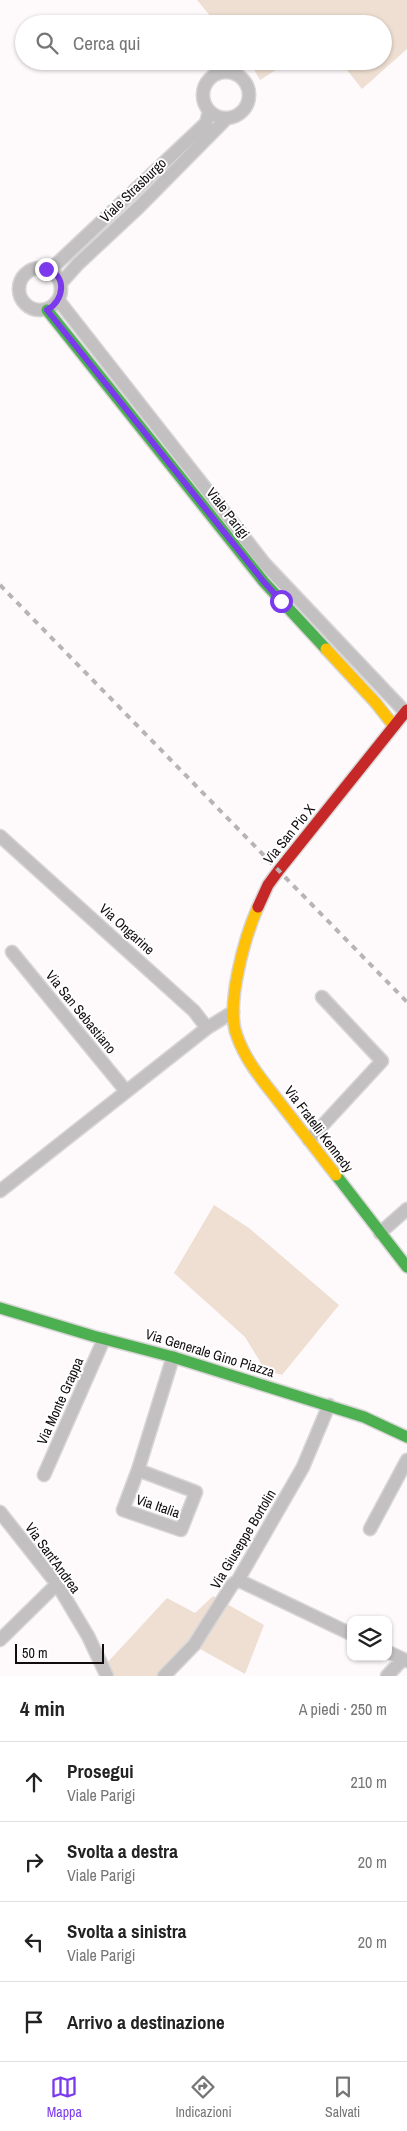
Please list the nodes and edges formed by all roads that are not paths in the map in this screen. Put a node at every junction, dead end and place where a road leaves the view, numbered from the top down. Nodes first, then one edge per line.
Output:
1 (209, 112) junction
2 (226, 119) junction
3 (50, 270) junction
4 (61, 283) junction
5 (59, 301) junction
6 (47, 310) junction
7 (407, 712) edge
8 (394, 726) junction
9 (0, 836) edge
10 (12, 952) dead end
11 (234, 997) joint
12 (322, 997) dead end
13 (233, 1012) junction
14 (207, 1028) junction
15 (126, 1092) junction
16 (309, 1140) junction
17 (0, 1191) edge
18 (407, 1208) edge
19 (380, 1233) junction
20 (407, 1267) edge
21 (0, 1308) edge
22 (104, 1339) junction
23 (173, 1357) junction
24 (329, 1405) junction
25 (407, 1438) edge
26 (407, 1460) edge
27 (138, 1470) junction
28 (44, 1475) dead end
29 (0, 1512) edge
30 (370, 1529) dead end
31 (238, 1580) junction
32 (57, 1584) junction
33 (347, 1632) edge
34 (0, 1640) edge
35 (392, 1654) edge
36 (405, 1660) edge
37 (107, 1676) edge
38 (165, 1676) edge
39 (387, 1676) edge

1 - 2 street
1 - 2 street, Viale Strasburgo
1 - 3 street, Viale Strasburgo
2 - 4 street, Viale Strasburgo
3 - 4 street
3 - 6 street
4 - 5 street
5 - 6 street
5 - 7 street, Viale Parigi
6 - 8 street, Viale Parigi
7 - 8 street, Via San Pio X
8 - 11 street, Via San Pio X
9 - 14 street, Via Ongarine
10 - 15 street, Via San Sebastiano
11 - 13 street, Via Fratelli Kennedy
12 - 16 street
13 - 14 street
13 - 16 street, Via Fratelli Kennedy
14 - 15 street
15 - 17 street
16 - 19 street, Via Fratelli Kennedy
18 - 19 street
19 - 20 street, Via Fratelli Kennedy
21 - 22 street, Via Generale Gino Piazza
22 - 23 street, Via Generale Gino Piazza
22 - 28 street, Via Monte Grappa
23 - 24 street, Via Generale Gino Piazza
23 - 27 street, Via Italia
24 - 25 street, Via Generale Gino Piazza
24 - 31 street, Via Giuseppe Bortolin
26 - 30 street
27 - 27 street, Via Italia
29 - 32 street, Via Sant'Andrea
31 - 33 street
31 - 38 street, Via Giuseppe Bortolin
32 - 34 street
32 - 37 street, Via Sant'Andrea
35 - 36 street
36 - 39 street

